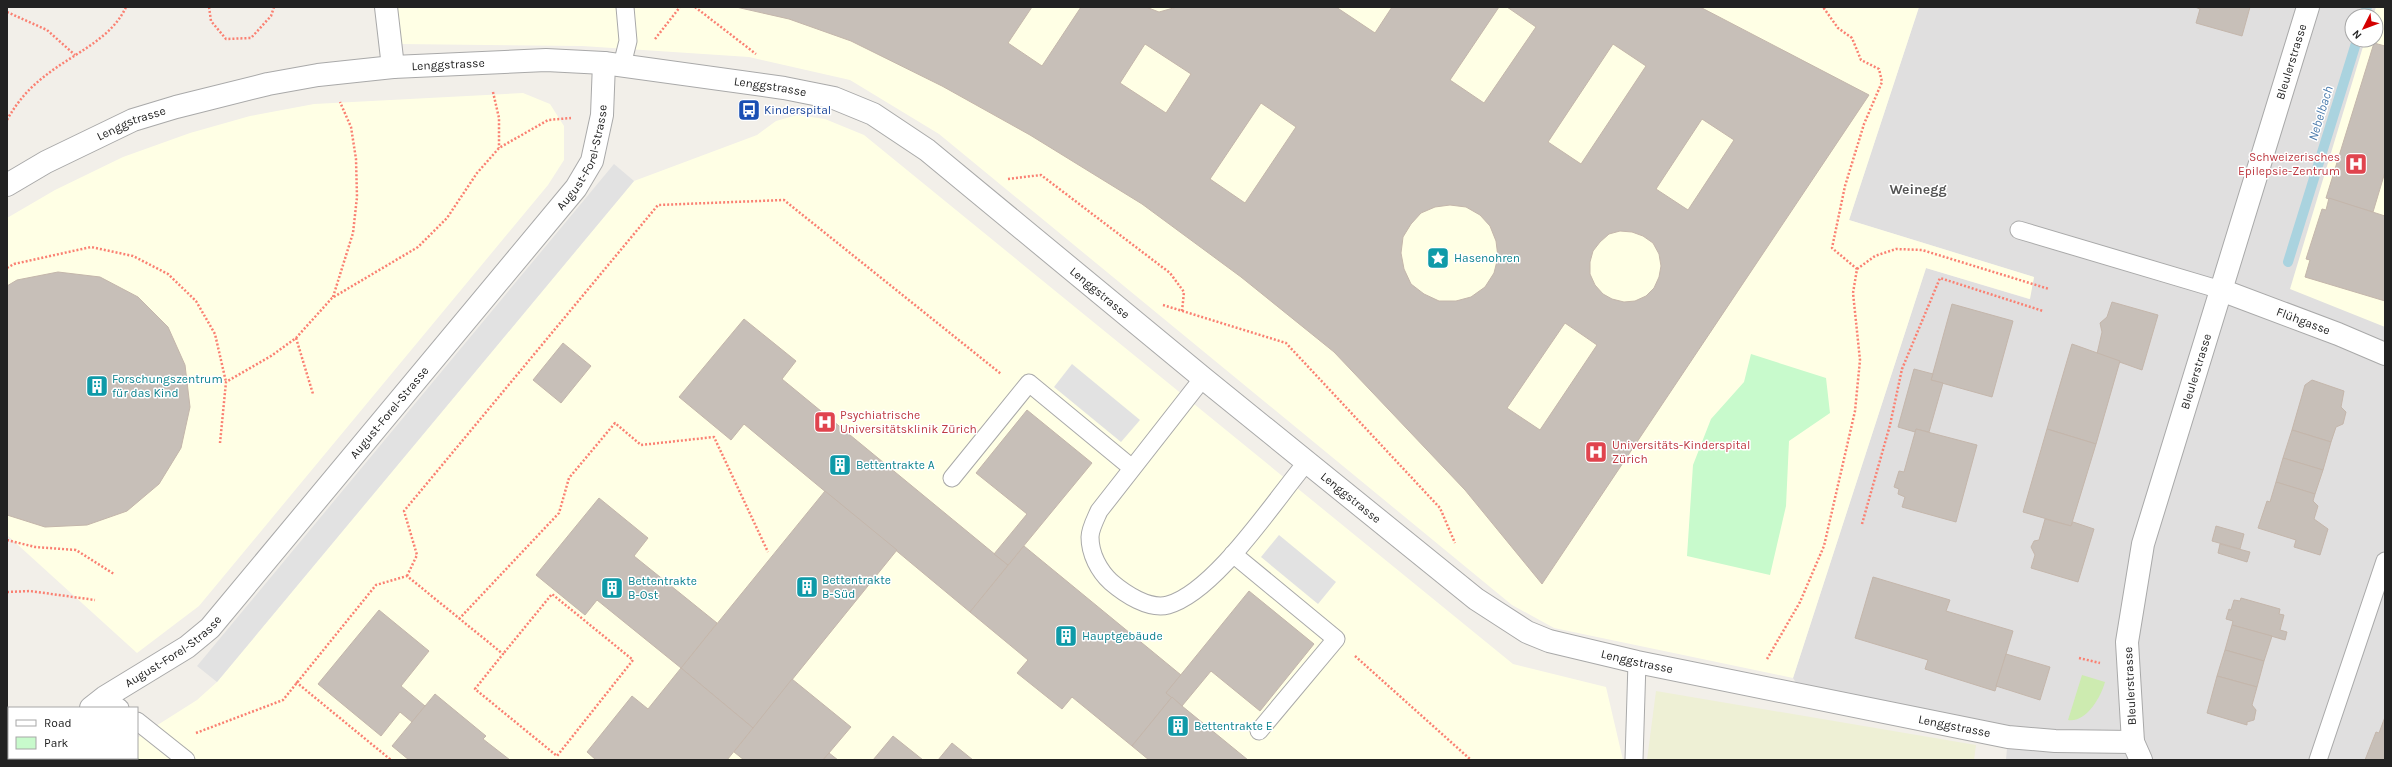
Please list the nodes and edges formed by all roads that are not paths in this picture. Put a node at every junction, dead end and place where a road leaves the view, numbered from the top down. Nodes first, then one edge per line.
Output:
1 (386, 7) edge
2 (625, 7) edge
3 (2308, 7) edge
4 (613, 64) junction
5 (393, 67) junction
6 (7, 186) edge
7 (2019, 230) dead end
8 (2221, 290) junction
9 (2385, 354) edge
10 (1203, 378) junction
11 (1306, 463) junction
12 (1132, 468) junction
13 (952, 478) dead end
14 (1233, 554) junction
15 (2385, 561) edge
16 (1637, 662) junction
17 (106, 704) edge
18 (138, 722) edge
19 (1259, 731) dead end
20 (2137, 751) edge
21 (186, 760) edge
22 (1634, 760) edge
23 (2318, 760) edge

1 - 5 street
2 - 4 lane
3 - 8 street, Bleulerstrasse
4 - 5 street, Lenggstrasse
4 - 10 street, Lenggstrasse
4 - 17 street, August-Forel-Strasse
5 - 6 street, Lenggstrasse
7 - 8 lane
8 - 9 street, Flühgasse
8 - 20 street, Bleulerstrasse
10 - 11 street, Lenggstrasse
10 - 12 lane
11 - 14 lane
11 - 16 street, Lenggstrasse
12 - 13 lane
12 - 14 lane
14 - 19 lane
15 - 23 lane
16 - 20 street, Lenggstrasse
16 - 22 lane
18 - 21 lane

